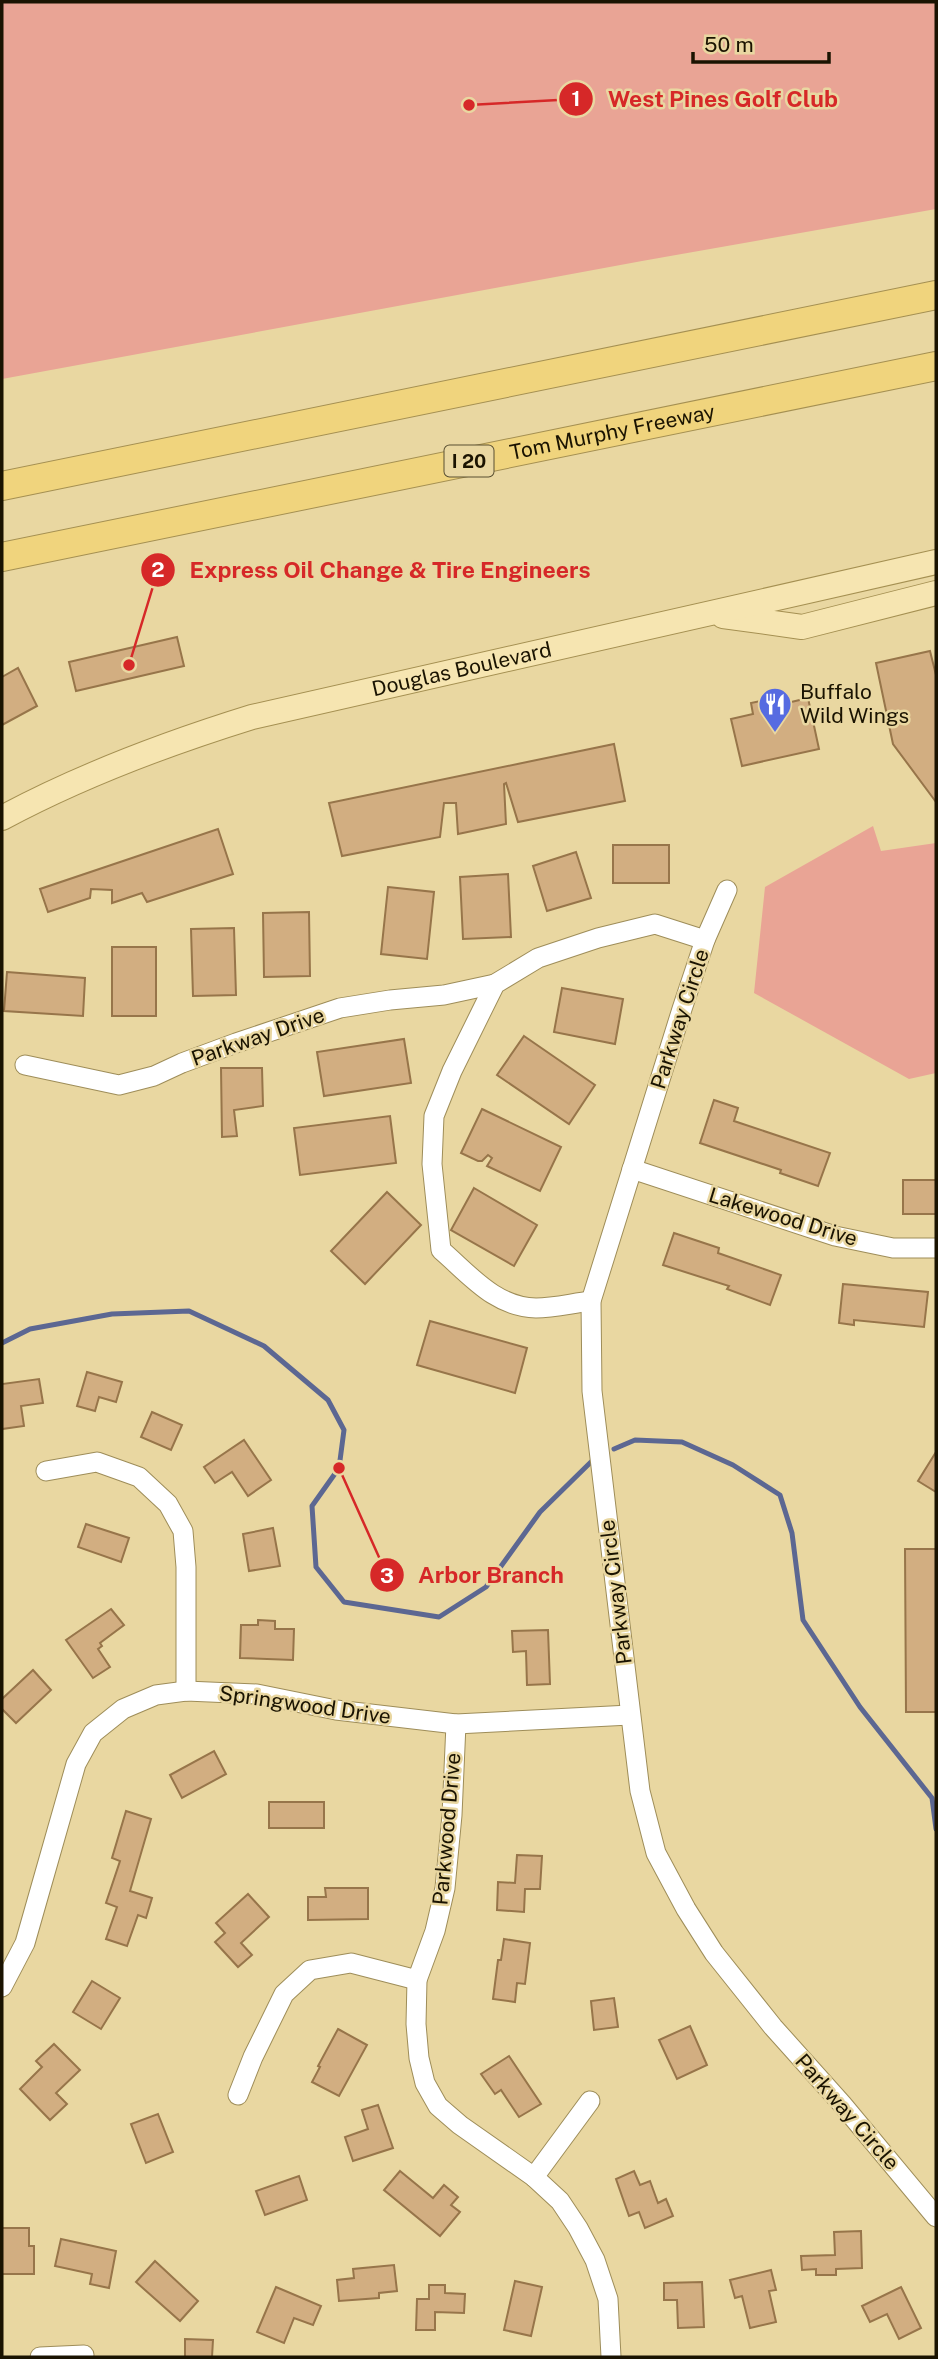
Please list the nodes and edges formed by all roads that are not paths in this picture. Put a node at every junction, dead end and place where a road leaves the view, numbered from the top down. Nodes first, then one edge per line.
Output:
1 (936, 295) edge
2 (936, 366) edge
3 (2, 486) edge
4 (2, 556) edge
5 (936, 562) edge
6 (936, 593) edge
7 (708, 614) junction
8 (2, 818) edge
9 (727, 890) dead end
10 (705, 940) junction
11 (495, 984) junction
12 (24, 1065) dead end
13 (632, 1169) junction
14 (936, 1248) edge
15 (591, 1301) junction
16 (46, 1471) dead end
17 (186, 1690) junction
18 (630, 1715) junction
19 (456, 1724) junction
20 (417, 1980) junction
21 (2, 1987) edge
22 (238, 2095) dead end
23 (590, 2101) dead end
24 (534, 2177) junction
25 (936, 2217) edge
26 (84, 2355) dead end
27 (40, 2357) edge
28 (611, 2357) edge

1 - 3 highway
2 - 4 highway, Tom Murphy Freeway / I 20
5 - 7 main road, Douglas Boulevard
6 - 7 main road
7 - 8 main road, Douglas Boulevard
9 - 10 street, Parkway Circle
10 - 11 street, Parkway Drive
10 - 13 street, Parkway Circle
11 - 12 street, Parkway Drive
11 - 15 street
13 - 14 street, Lakewood Drive
13 - 15 street, Parkway Circle
15 - 18 street, Parkway Circle
16 - 17 street
17 - 19 street, Springwood Drive
17 - 21 street, Springwood Drive
18 - 19 street, Springwood Drive
18 - 25 street, Parkway Circle
19 - 20 street, Parkwood Drive
20 - 22 street
20 - 24 street, Parkwood Drive
23 - 24 street
24 - 28 street, Parkwood Drive
26 - 27 street

